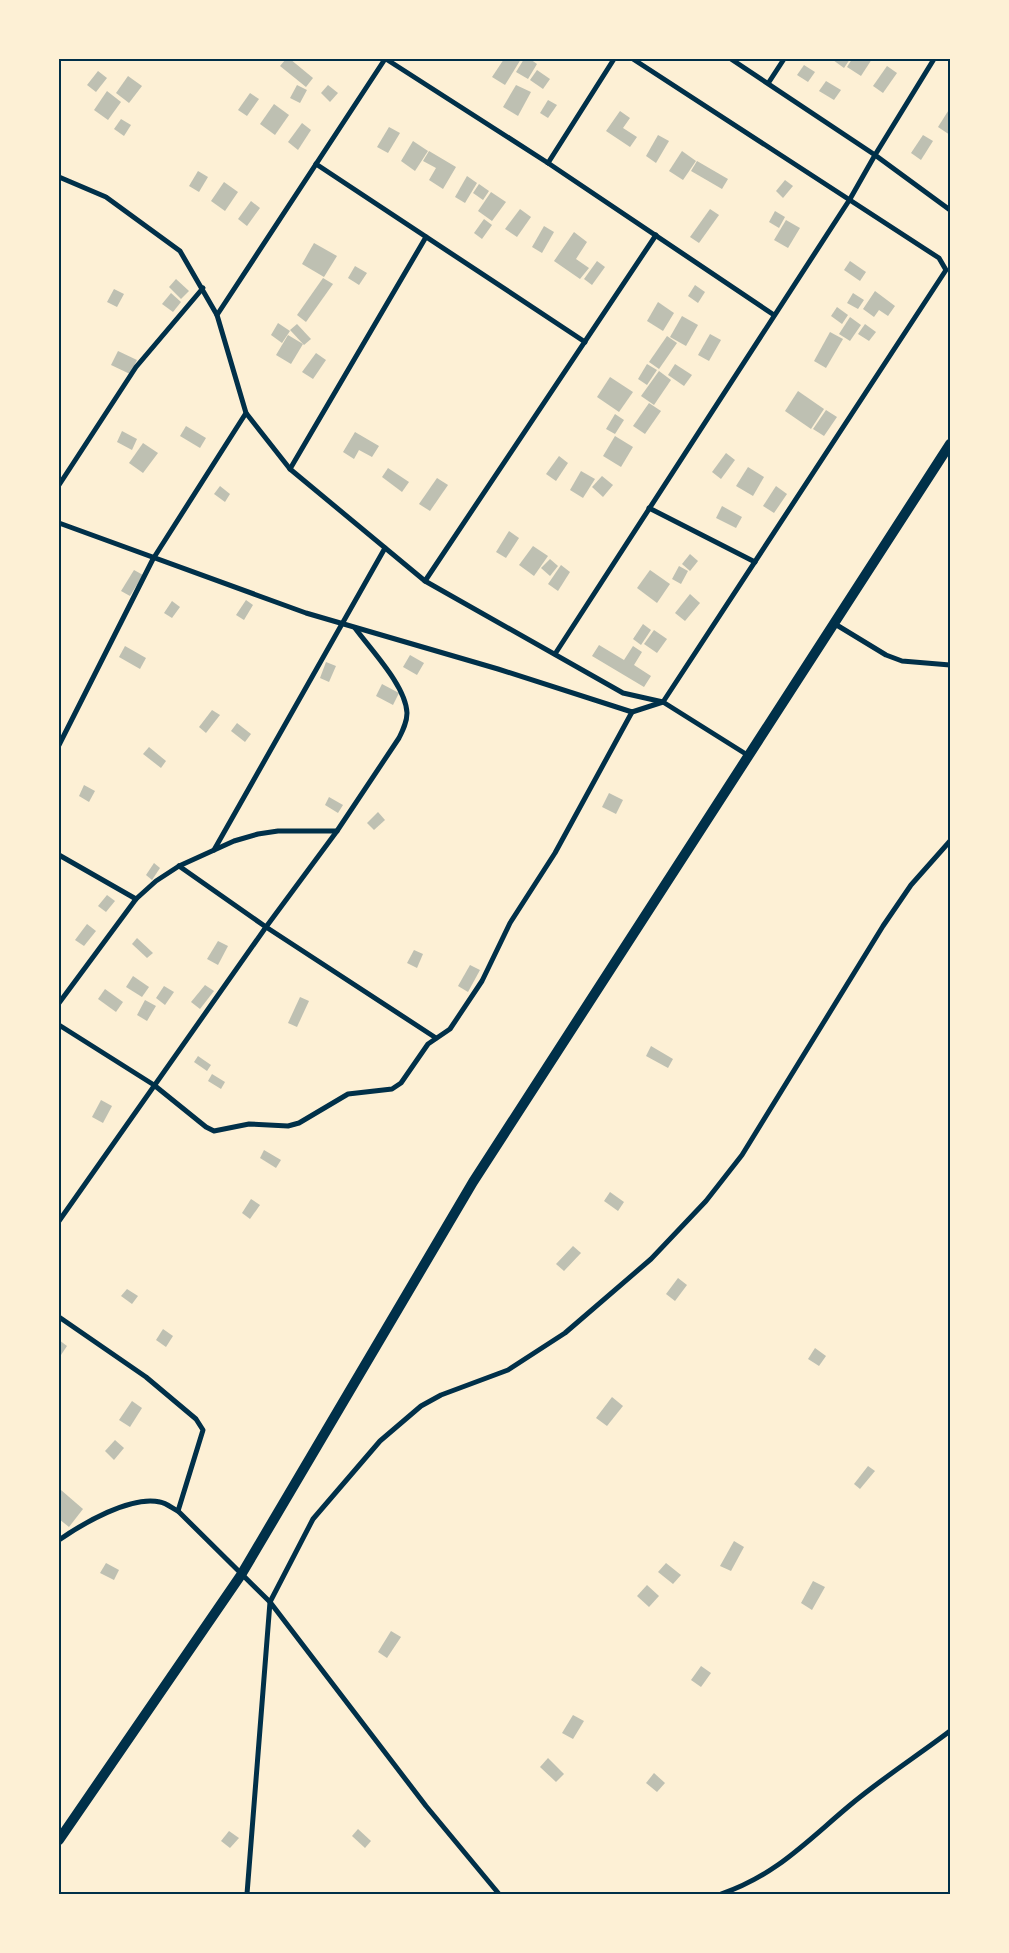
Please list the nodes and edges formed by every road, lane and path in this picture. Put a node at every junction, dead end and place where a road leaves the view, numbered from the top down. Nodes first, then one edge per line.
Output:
1 (386, 59) edge
2 (614, 59) edge
3 (633, 59) edge
4 (731, 59) edge
5 (784, 59) edge
6 (934, 59) edge
7 (769, 82) junction
8 (875, 155) junction
9 (548, 163) junction
10 (316, 164) junction
11 (59, 177) edge
12 (850, 199) junction
13 (950, 210) edge
14 (656, 235) junction
15 (426, 237) junction
16 (203, 288) junction
17 (217, 315) junction
18 (774, 315) junction
19 (585, 342) junction
20 (246, 413) junction
21 (950, 444) edge
22 (290, 469) junction
23 (59, 485) edge
24 (649, 508) junction
25 (59, 523) edge
26 (386, 548) junction
27 (153, 559) junction
28 (755, 562) junction
29 (425, 581) junction
30 (341, 624) junction
31 (835, 624) junction
32 (355, 628) junction
33 (555, 654) junction
34 (950, 665) edge
35 (663, 702) junction
36 (632, 712) junction
37 (59, 745) edge
38 (750, 756) junction
39 (337, 831) junction
40 (950, 841) edge
41 (214, 851) junction
42 (59, 855) edge
43 (179, 866) junction
44 (136, 899) junction
45 (266, 927) junction
46 (59, 1003) edge
47 (59, 1025) edge
48 (436, 1038) junction
49 (154, 1085) junction
50 (59, 1221) edge
51 (59, 1317) edge
52 (178, 1511) junction
53 (59, 1540) edge
54 (241, 1575) junction
55 (270, 1602) junction
56 (950, 1731) edge
57 (59, 1840) edge
58 (246, 1894) edge
59 (499, 1894) edge
60 (721, 1894) edge

1 - 9 street
1 - 10 street
2 - 9 street
3 - 12 street
4 - 7 street
5 - 7 street
6 - 8 street
7 - 8 street
8 - 12 street
8 - 13 street
9 - 14 street
10 - 15 street
10 - 17 street
11 - 16 street
12 - 18 street
12 - 28 street
14 - 18 street
14 - 19 street
15 - 19 street
15 - 22 street
16 - 17 street
16 - 23 street
17 - 20 street
18 - 24 street
19 - 29 street
20 - 22 street
20 - 27 street
21 - 31 main road
22 - 26 street
24 - 28 street
24 - 33 street
25 - 27 street
26 - 29 street
26 - 30 street
27 - 30 street
27 - 37 street
28 - 35 street
29 - 33 street
30 - 32 street
30 - 41 street
31 - 34 street
31 - 38 main road
32 - 36 street
32 - 39 street
33 - 35 street
35 - 36 street
35 - 38 street
36 - 48 street
38 - 54 main road
39 - 41 street
39 - 45 street
40 - 55 street
41 - 43 street
42 - 44 street
43 - 44 street
43 - 45 street
44 - 46 street
45 - 48 street
45 - 49 street
47 - 49 street
48 - 49 street
49 - 50 street
51 - 52 street
52 - 53 street
52 - 54 street
54 - 55 street
54 - 57 main road
55 - 58 street
55 - 59 street
56 - 60 street

